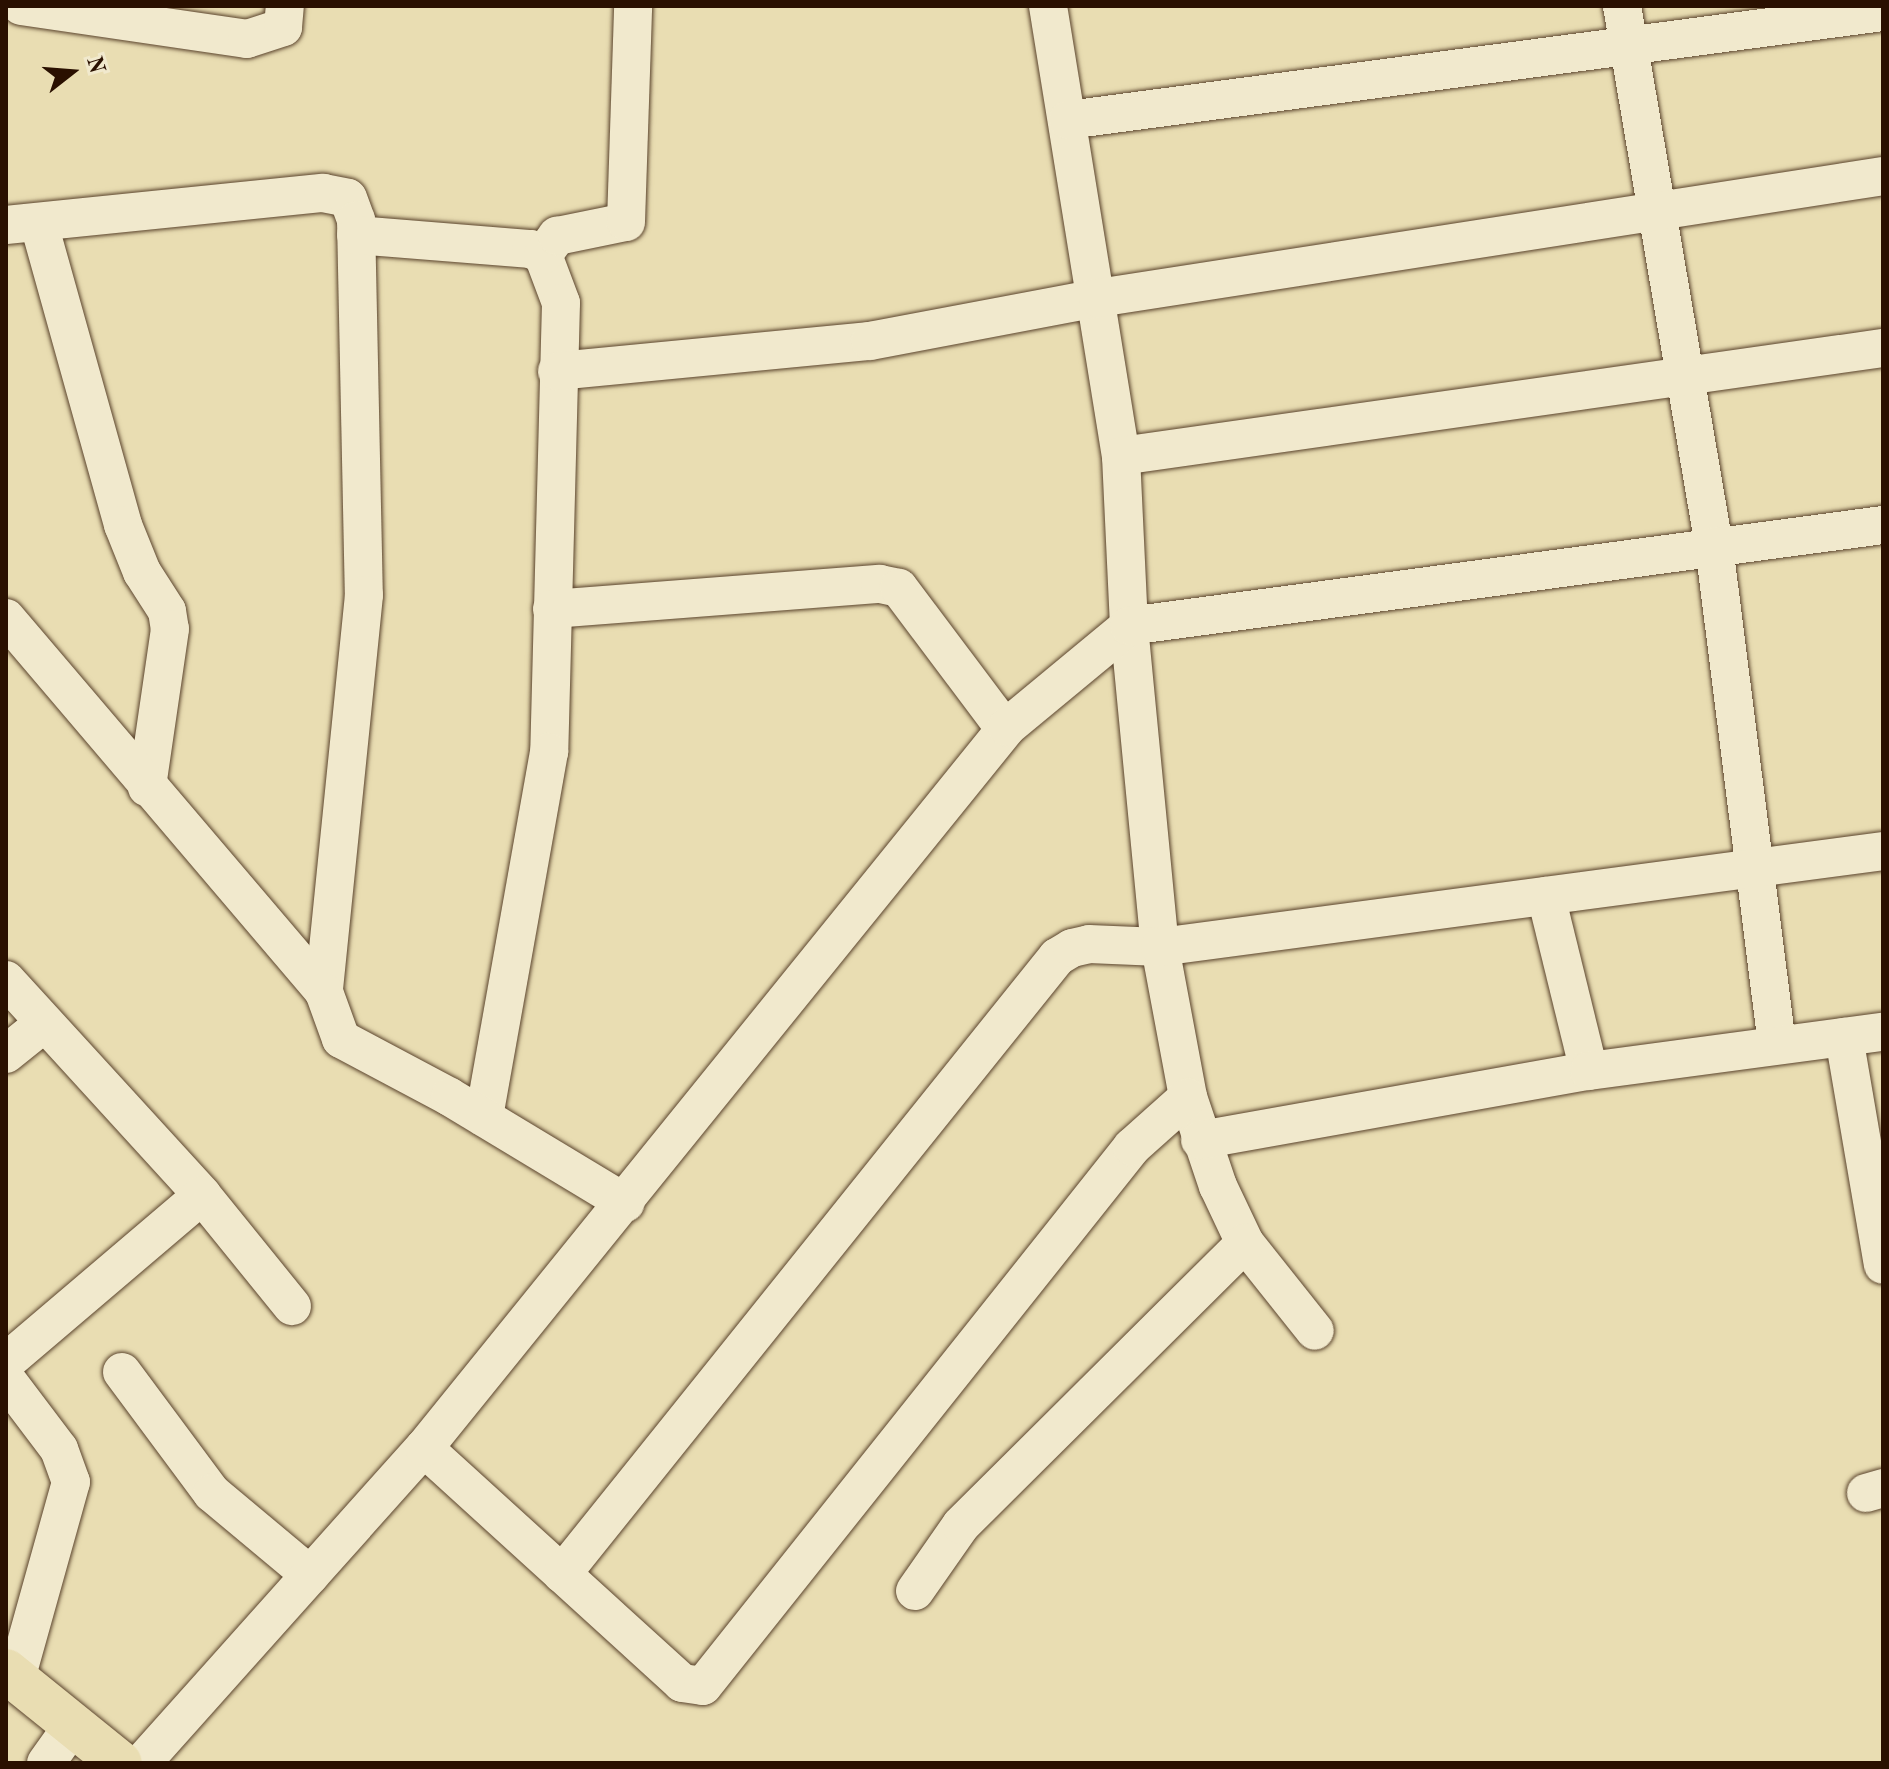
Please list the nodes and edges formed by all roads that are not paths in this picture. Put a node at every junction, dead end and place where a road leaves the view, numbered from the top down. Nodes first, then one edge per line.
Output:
1 (21, 6) edge
2 (285, 6) edge
3 (633, 6) edge
4 (1048, 6) edge
5 (1622, 6) edge
6 (1883, 12) edge
7 (1630, 49) junction
8 (1068, 120) junction
9 (1883, 176) edge
10 (1657, 209) junction
11 (22, 225) edge
12 (356, 235) junction
13 (543, 255) junction
14 (1098, 298) junction
15 (1883, 348) edge
16 (557, 371) junction
17 (1685, 375) junction
18 (1121, 456) junction
19 (1883, 525) edge
20 (1714, 546) junction
21 (552, 609) junction
22 (6, 618) edge
23 (1129, 626) junction
24 (1005, 729) junction
25 (147, 787) junction
26 (1883, 851) edge
27 (1755, 869) junction
28 (1546, 896) junction
29 (1160, 947) junction
30 (6, 980) edge
31 (324, 992) junction
32 (42, 1025) junction
33 (1883, 1032) edge
34 (1844, 1037) junction
35 (1777, 1045) junction
36 (6, 1054) edge
37 (1589, 1071) junction
38 (1188, 1097) junction
39 (484, 1117) junction
40 (1200, 1140) junction
41 (202, 1195) junction
42 (626, 1203) junction
43 (1245, 1243) junction
44 (1883, 1265) edge
45 (292, 1306) dead end
46 (1315, 1331) dead end
47 (6, 1362) edge
48 (122, 1372) dead end
49 (6, 1379) edge
50 (424, 1448) junction
51 (562, 1574) junction
52 (310, 1575) junction
53 (915, 1591) dead end
54 (11, 1675) edge
55 (73, 1725) junction
56 (46, 1763) edge
57 (120, 1763) edge
58 (142, 1763) edge

1 - 2 street
3 - 13 street
4 - 8 street
5 - 7 street
6 - 7 street
7 - 8 street
7 - 10 street
8 - 14 street
9 - 10 street
10 - 14 street
10 - 17 street
11 - 12 street
11 - 25 street
12 - 13 street
12 - 31 street
13 - 16 street
14 - 16 street
14 - 18 street
15 - 17 street
16 - 21 street
17 - 18 street
17 - 20 street
18 - 23 street
19 - 20 street
20 - 23 street
20 - 27 street
21 - 24 street
21 - 39 street
22 - 25 street
23 - 24 street
23 - 29 street
24 - 42 street
25 - 31 street
26 - 27 street
27 - 28 street
27 - 35 street
28 - 29 street
28 - 37 street
29 - 38 street
29 - 51 street
30 - 32 street
31 - 39 street
32 - 36 street
32 - 41 street
33 - 34 street
34 - 35 street
34 - 44 street
35 - 37 street
37 - 40 street
38 - 40 street
38 - 51 street
39 - 42 street
40 - 43 street
41 - 45 street
41 - 47 street
42 - 50 street
43 - 46 street
43 - 53 street
48 - 52 street
49 - 54 street
50 - 51 street
50 - 52 street
52 - 58 street
54 - 55 main road
55 - 56 street
55 - 57 main road

